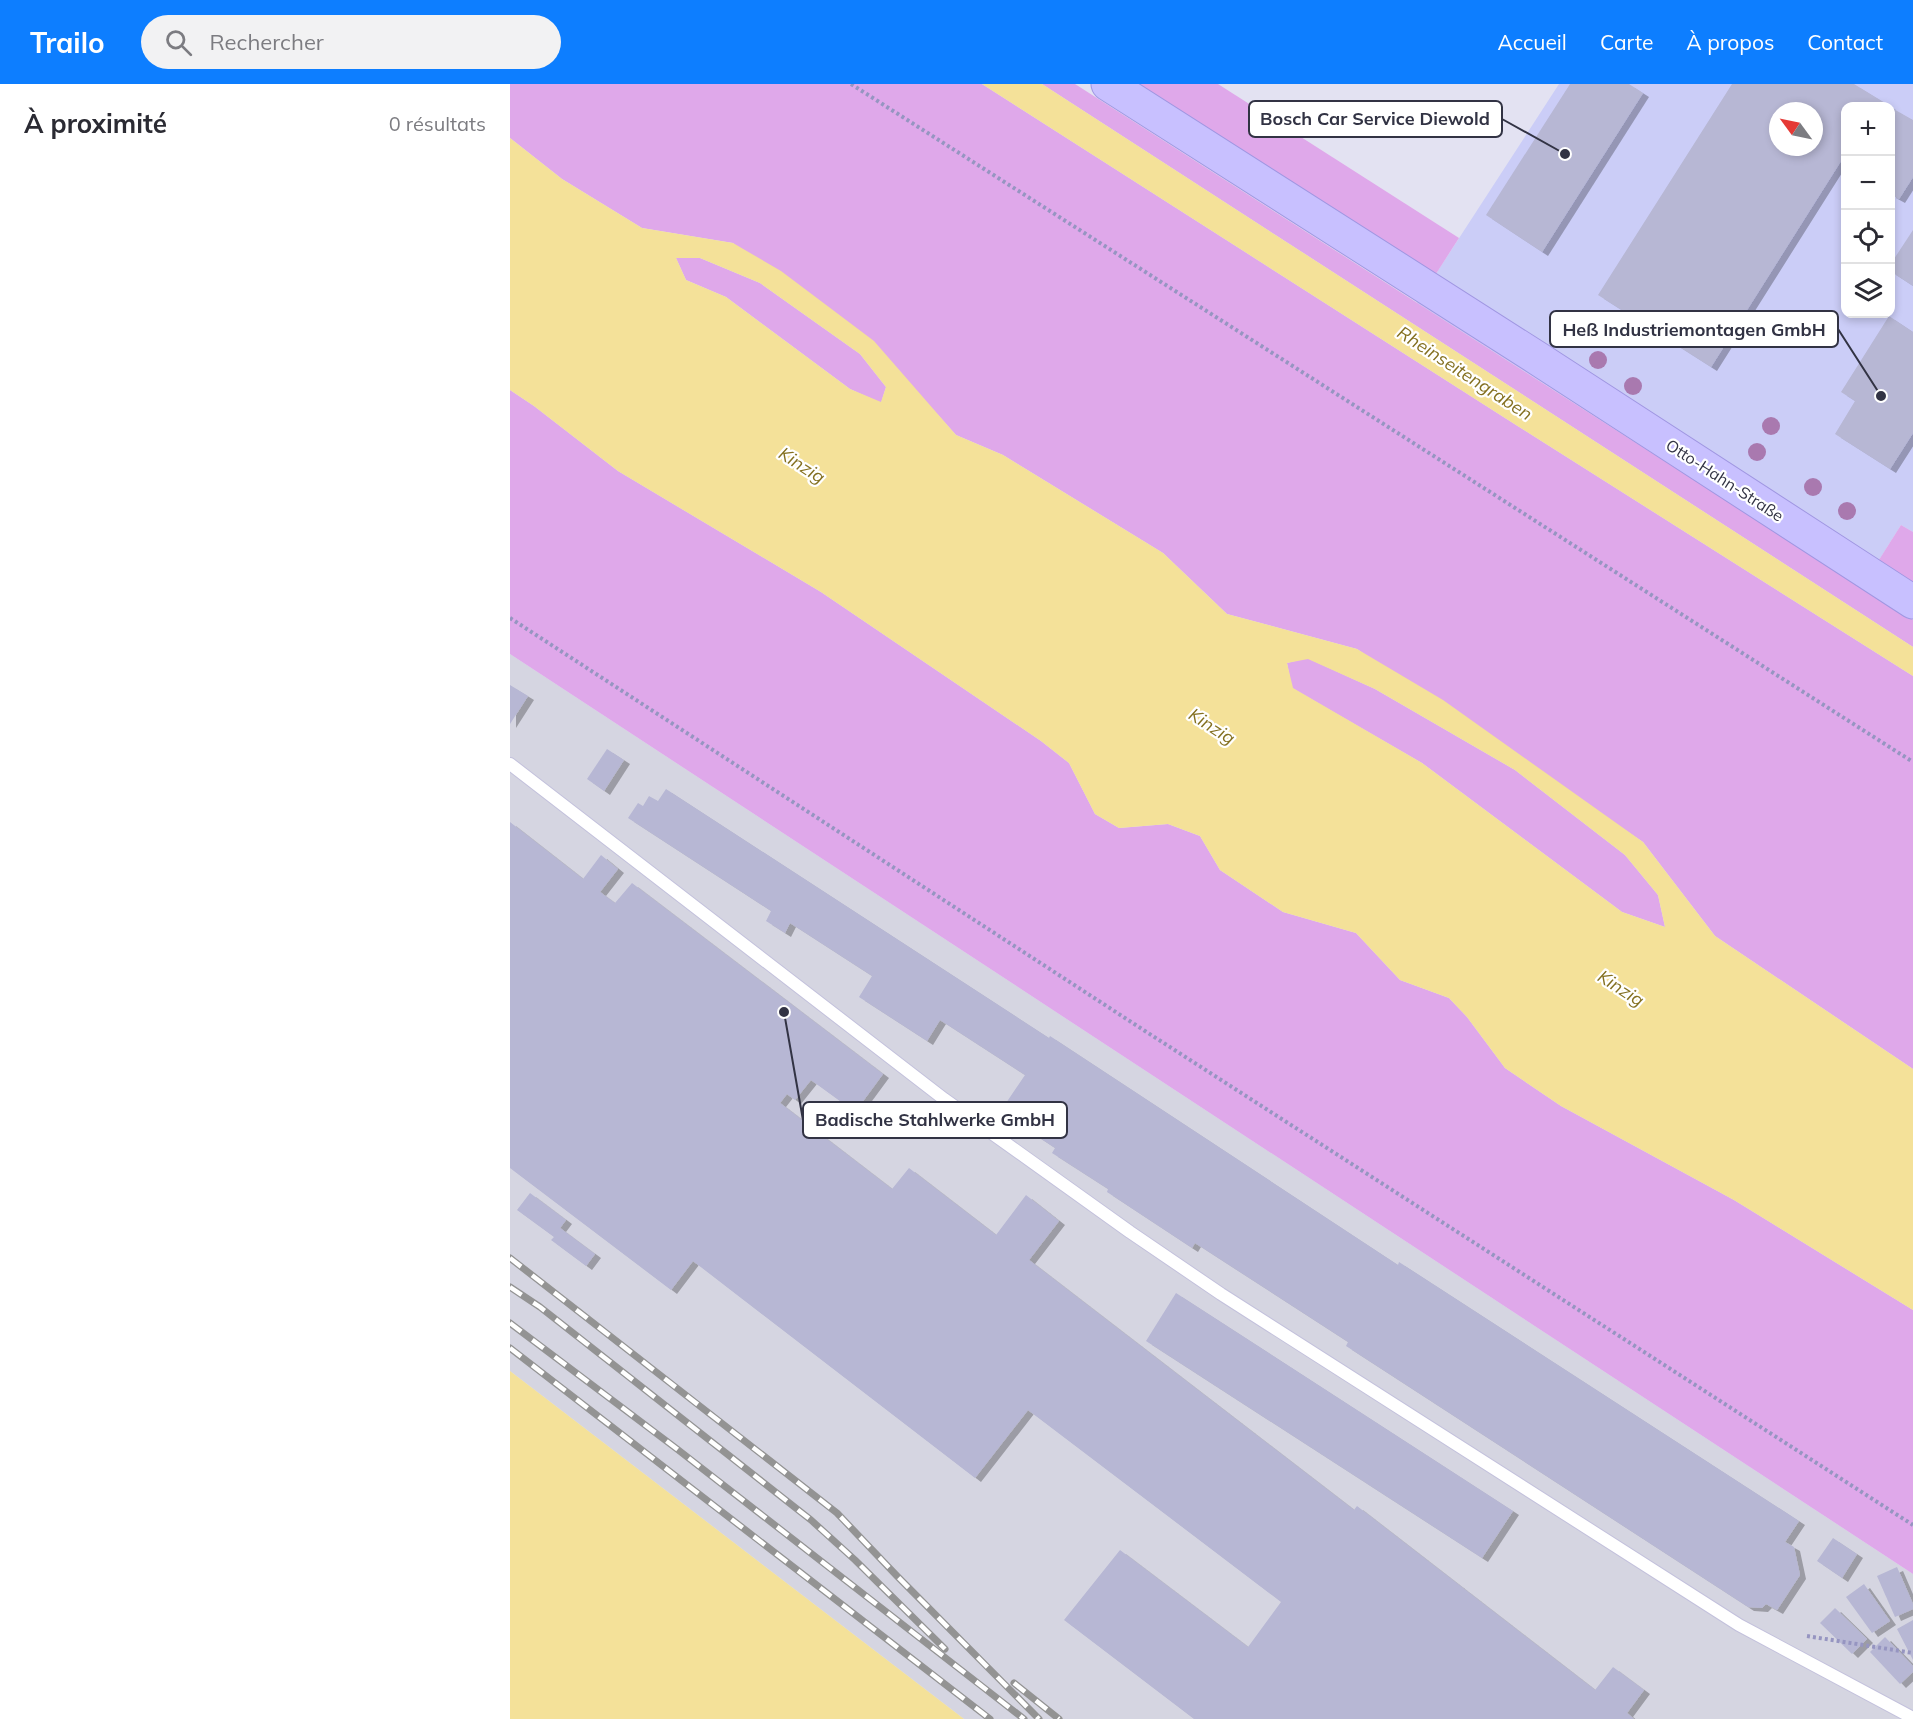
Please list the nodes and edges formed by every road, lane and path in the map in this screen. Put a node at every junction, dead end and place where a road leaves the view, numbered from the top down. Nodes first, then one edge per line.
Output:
1 (851, 84) edge
2 (1108, 84) edge
3 (1913, 602) edge
4 (510, 618) edge
5 (1913, 762) edge
6 (510, 764) edge
7 (1913, 1525) edge
8 (1806, 1636) dead end
9 (1913, 1653) edge
10 (1913, 1718) edge

1 - 5 path
2 - 3 street, Otto-Hahn-Straße
4 - 7 path
6 - 10 lane
8 - 9 path

